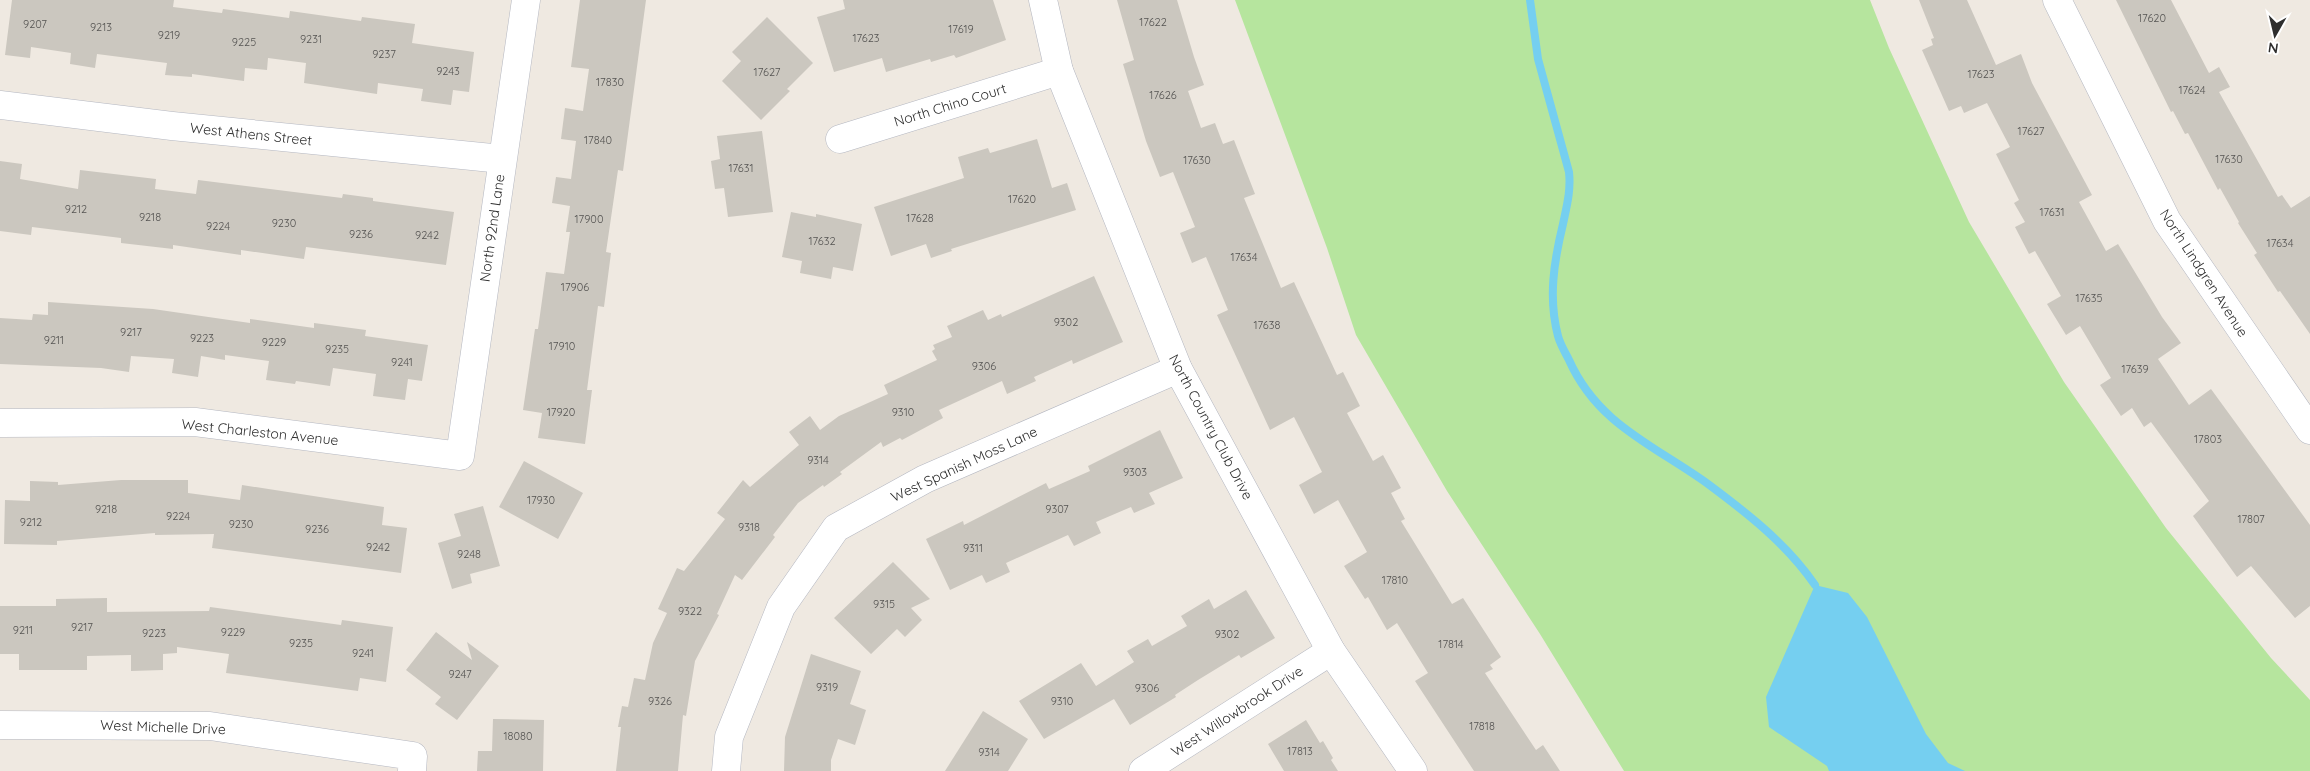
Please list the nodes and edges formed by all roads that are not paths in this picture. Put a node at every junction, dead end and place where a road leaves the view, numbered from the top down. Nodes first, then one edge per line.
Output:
1 (526, 0) edge
2 (1043, 0) edge
3 (2057, 0) edge
4 (1059, 71) junction
5 (0, 105) edge
6 (840, 139) dead end
7 (502, 159) junction
8 (1178, 369) junction
9 (0, 423) edge
10 (2310, 430) edge
11 (460, 456) joint
12 (1331, 651) junction
13 (0, 725) edge
14 (413, 764) edge
15 (726, 771) edge
16 (1142, 771) edge
17 (1413, 771) edge

1 - 7 street, North 92nd Lane
2 - 4 street, North Country Club Drive
3 - 10 street, North Lindgren Avenue
4 - 6 street, North Chino Court
4 - 8 street, North Country Club Drive
5 - 7 street, West Athens Street
7 - 11 street, North 92nd Lane
8 - 12 street, North Country Club Drive
8 - 15 street, West Spanish Moss Lane
9 - 11 street, West Charleston Avenue
12 - 16 street, West Willowbrook Drive
12 - 17 street, North Country Club Drive
13 - 14 street, West Michelle Drive

